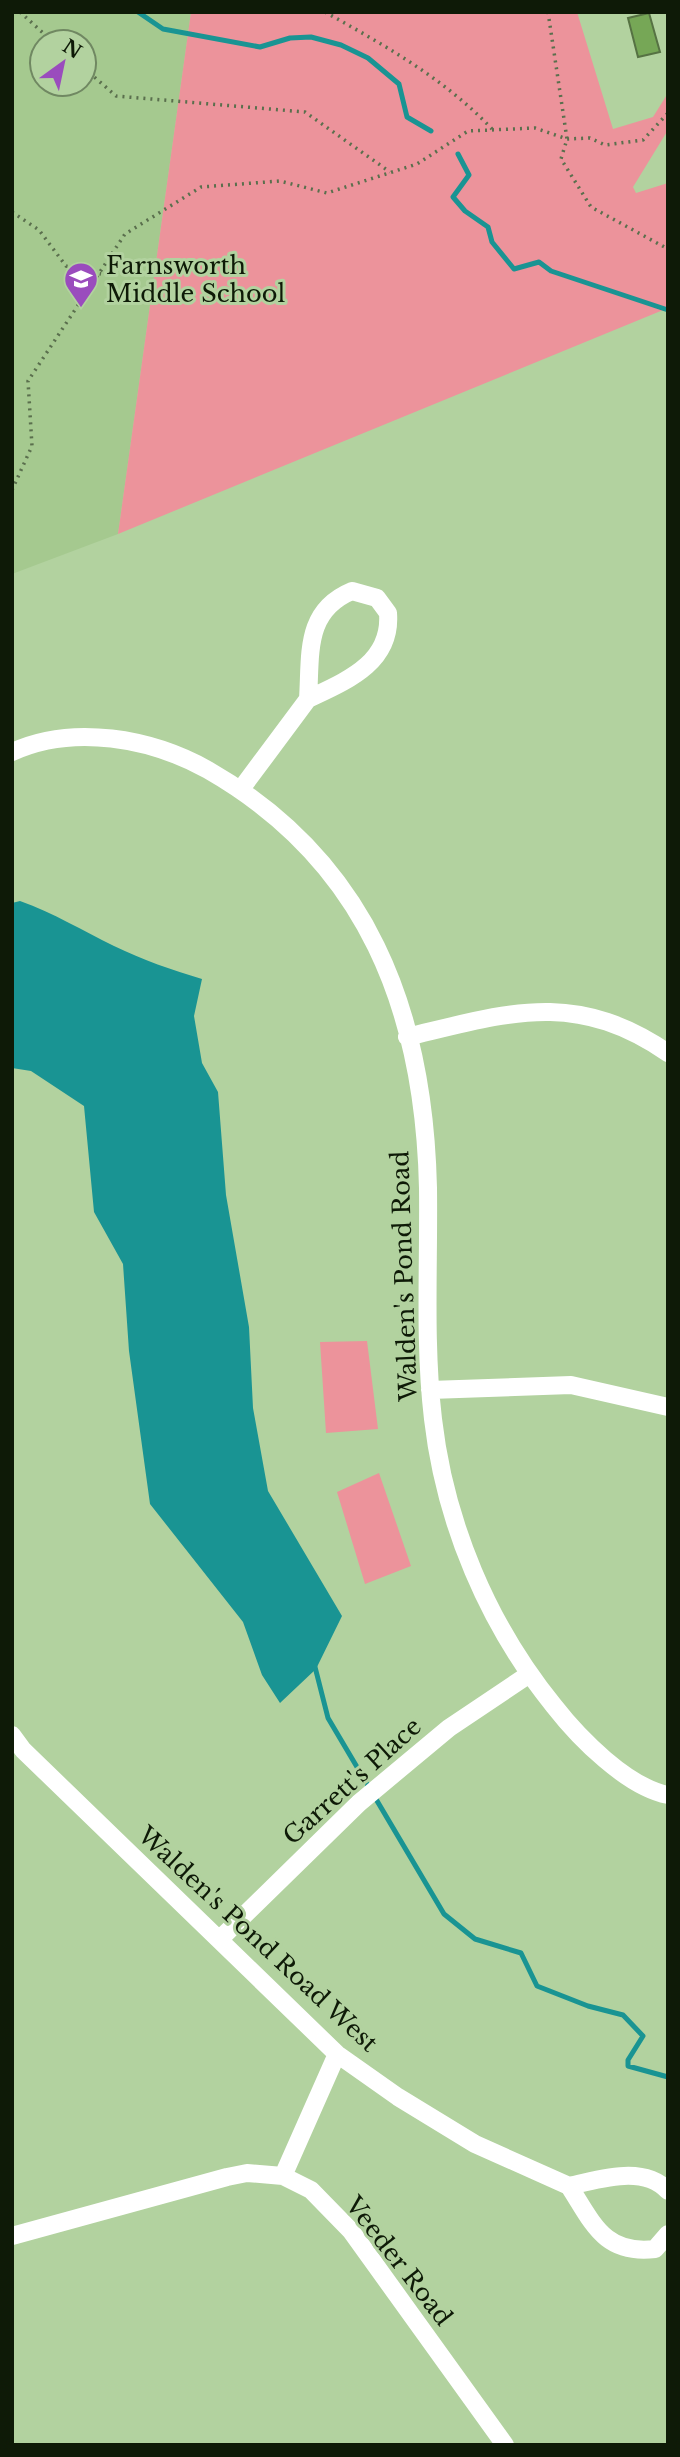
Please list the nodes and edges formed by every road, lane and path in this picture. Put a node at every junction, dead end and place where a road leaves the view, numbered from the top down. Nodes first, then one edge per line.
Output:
1 (20, 12) edge
2 (324, 12) edge
3 (548, 12) edge
4 (38, 28) edge
5 (98, 80) edge
6 (668, 113) edge
7 (492, 130) junction
8 (567, 139) junction
9 (390, 172) junction
10 (12, 212) edge
11 (668, 248) edge
12 (101, 274) junction
13 (12, 490) edge
14 (307, 699) junction
15 (12, 752) edge
16 (241, 789) junction
17 (407, 1037) junction
18 (668, 1052) edge
19 (430, 1390) junction
20 (668, 1407) edge
21 (528, 1675) junction
22 (12, 1735) edge
23 (18, 1754) edge
24 (668, 1795) edge
25 (220, 1938) junction
26 (337, 2054) junction
27 (283, 2176) junction
28 (569, 2186) junction
29 (668, 2190) edge
30 (668, 2234) edge
31 (12, 2236) edge
32 (505, 2445) edge

1 - 4 path
2 - 7 path
3 - 8 path
5 - 9 path
6 - 8 path
7 - 8 path
7 - 9 path
8 - 11 path
9 - 12 path
10 - 12 path
12 - 13 path
14 - 14 street
14 - 16 street
15 - 16 street
16 - 17 street, Walden's Pond Road
17 - 18 street
17 - 19 street, Walden's Pond Road
19 - 20 street
19 - 21 street, Walden's Pond Road
21 - 24 street, Walden's Pond Road
21 - 25 street, Garrett's Place
22 - 23 street, Walden's Pond Road West
23 - 25 street, Walden's Pond Road West
25 - 26 street, Walden's Pond Road West
26 - 27 street
26 - 28 street, Walden's Pond Road West
27 - 31 street, Veeder Road
27 - 32 street, Veeder Road
28 - 29 street
28 - 30 street

